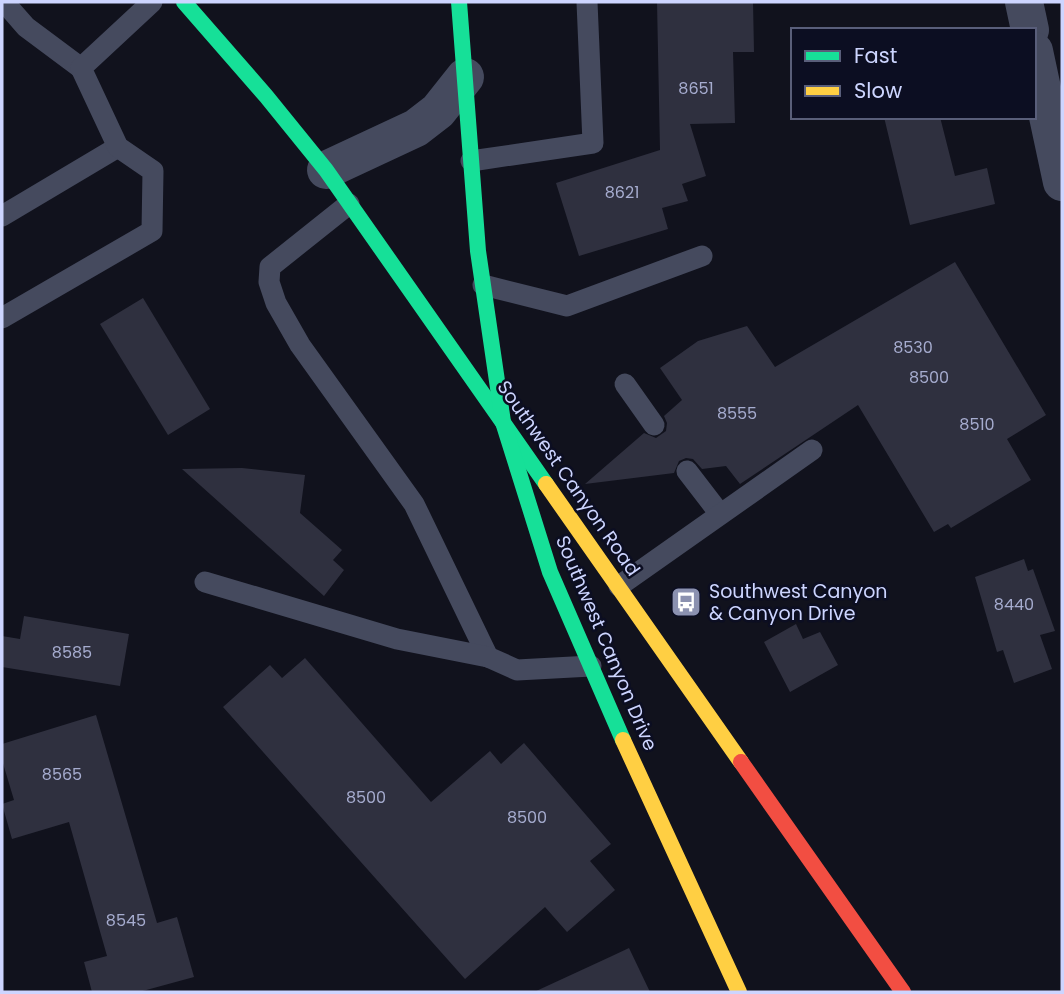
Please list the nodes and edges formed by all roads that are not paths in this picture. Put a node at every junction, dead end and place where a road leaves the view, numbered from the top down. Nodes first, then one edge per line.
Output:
1 (4, 2) edge
2 (152, 2) edge
3 (184, 2) edge
4 (459, 2) edge
5 (587, 2) edge
6 (1024, 2) edge
7 (1030, 28) edge
8 (1036, 60) edge
9 (81, 68) junction
10 (465, 77) junction
11 (118, 147) junction
12 (471, 161) junction
13 (326, 170) junction
14 (1062, 182) edge
15 (349, 204) junction
16 (2, 216) edge
17 (702, 256) dead end
18 (483, 285) junction
19 (2, 318) edge
20 (625, 384) dead end
21 (503, 422) junction
22 (654, 425) dead end
23 (813, 450) dead end
24 (687, 471) dead end
25 (720, 514) junction
26 (205, 582) dead end
27 (620, 586) junction
28 (488, 657) junction
29 (592, 666) junction
30 (739, 992) edge
31 (903, 992) edge

1 - 9 lane
2 - 9 lane
3 - 13 main road, Southwest Canyon Road
4 - 10 main road, Southwest Canyon Drive
5 - 12 lane
6 - 7 street
8 - 14 street
9 - 11 lane
10 - 12 main road, Southwest Canyon Drive
10 - 13 street
11 - 16 lane
11 - 19 lane
12 - 18 main road, Southwest Canyon Drive
13 - 15 main road, Southwest Canyon Road
15 - 21 main road, Southwest Canyon Road
15 - 28 lane
17 - 18 lane
18 - 21 main road, Southwest Canyon Drive
20 - 22 lane
21 - 27 main road, Southwest Canyon Road
21 - 29 main road, Southwest Canyon Drive
23 - 25 lane
24 - 25 lane
25 - 27 lane
26 - 28 lane
27 - 31 main road, Southwest Canyon Road
28 - 29 lane
29 - 30 main road, Southwest Canyon Drive

